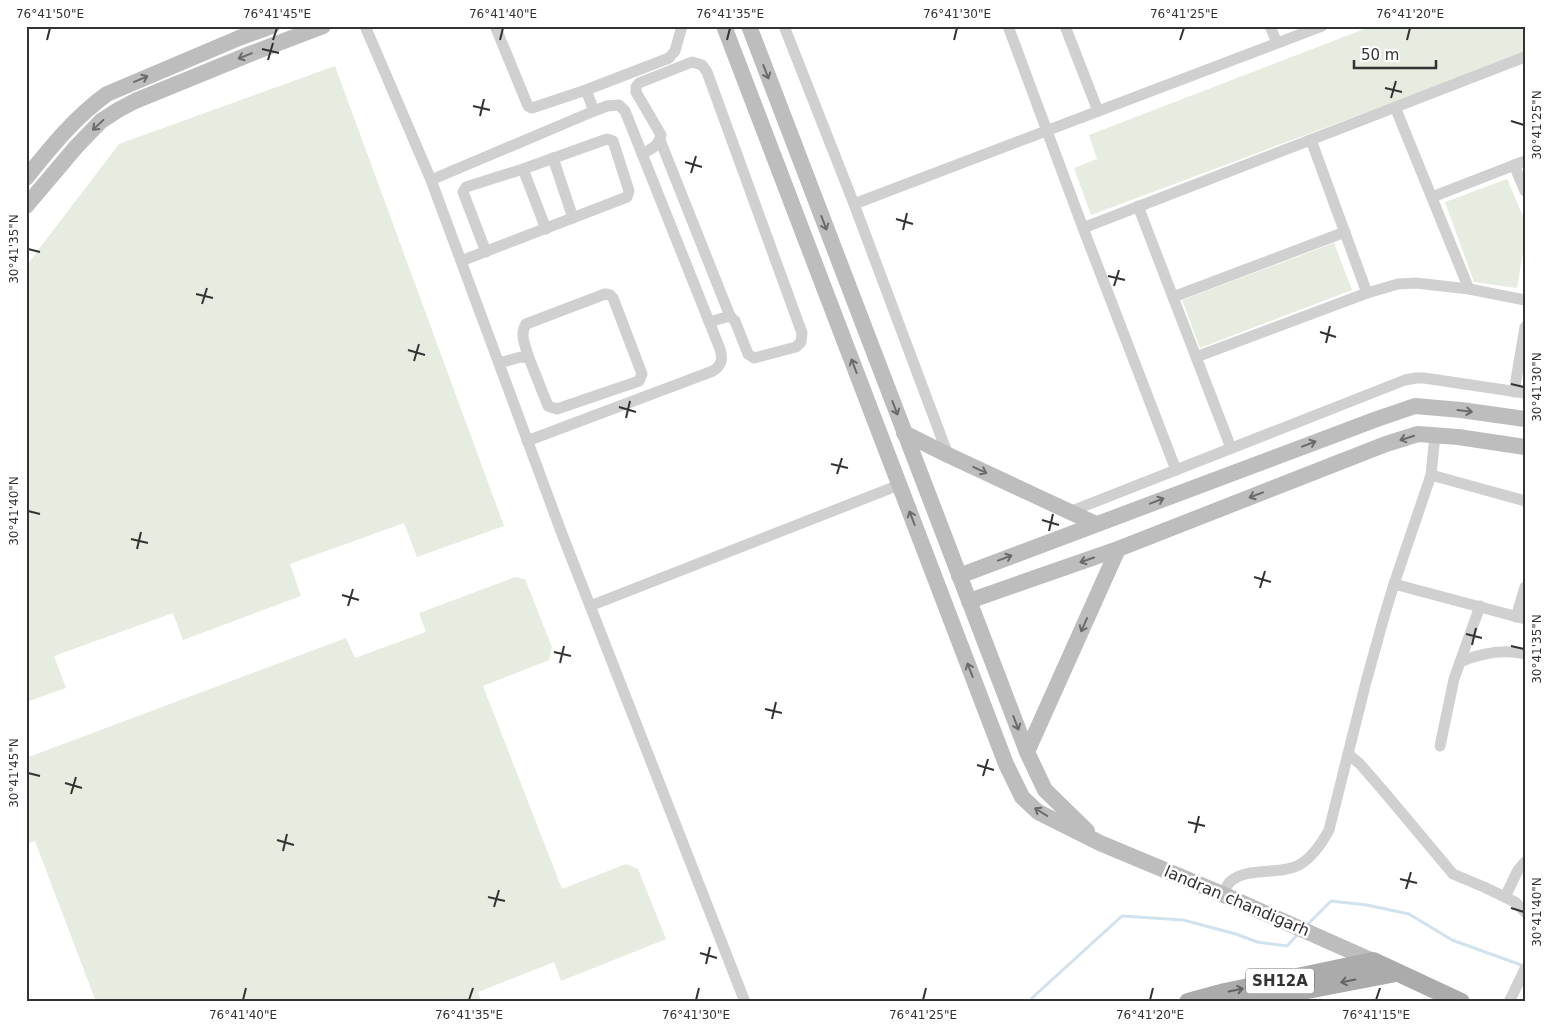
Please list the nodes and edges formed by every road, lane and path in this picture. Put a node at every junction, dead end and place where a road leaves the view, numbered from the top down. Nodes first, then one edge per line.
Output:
1 (272, 26) edge
2 (323, 26) edge
3 (365, 26) edge
4 (495, 26) edge
5 (682, 26) edge
6 (724, 26) edge
7 (748, 26) edge
8 (784, 26) edge
9 (1008, 26) edge
10 (1065, 26) edge
11 (1270, 26) edge
12 (1322, 26) edge
13 (1277, 43) junction
14 (1525, 56) edge
15 (586, 90) junction
16 (1395, 107) junction
17 (594, 111) junction
18 (1098, 111) junction
19 (1046, 131) junction
20 (660, 140) junction
21 (1311, 140) junction
22 (642, 154) junction
23 (553, 158) junction
24 (1520, 163) edge
25 (523, 169) junction
26 (26, 178) edge
27 (431, 180) junction
28 (1525, 191) edge
29 (1432, 197) junction
30 (854, 204) junction
31 (26, 206) edge
32 (1138, 206) junction
33 (573, 218) junction
34 (1082, 228) junction
35 (546, 229) junction
36 (1345, 232) junction
37 (486, 252) junction
38 (461, 262) junction
39 (1469, 289) junction
40 (1367, 293) junction
41 (1173, 297) junction
42 (1525, 300) edge
43 (730, 316) junction
44 (709, 322) junction
45 (1525, 327) edge
46 (1196, 357) junction
47 (529, 358) junction
48 (499, 363) junction
49 (1519, 393) edge
50 (1525, 419) edge
51 (904, 433) junction
52 (1435, 435) junction
53 (528, 440) junction
54 (1525, 447) edge
55 (1232, 448) junction
56 (948, 456) junction
57 (1176, 470) junction
58 (1431, 475) junction
59 (899, 485) junction
60 (1525, 501) edge
61 (1069, 512) junction
62 (1096, 524) junction
63 (1118, 549) junction
64 (959, 576) junction
65 (1394, 584) junction
66 (1525, 587) edge
67 (969, 601) junction
68 (590, 606) junction
69 (1480, 606) junction
70 (1521, 618) edge
71 (1525, 654) edge
72 (1460, 662) junction
73 (1440, 746) dead end
74 (1027, 752) junction
75 (1348, 754) junction
76 (1100, 843) junction
77 (1525, 862) edge
78 (1222, 894) junction
79 (1505, 897) junction
80 (1525, 912) edge
81 (1373, 961) junction
82 (1523, 972) edge
83 (1396, 973) junction
84 (745, 1002) edge
85 (1188, 1002) edge
86 (1245, 1002) edge
87 (1461, 1002) edge
88 (1509, 1002) edge

26 -> 1 main road
2 -> 31 main road
3 - 27 street
4 - 15 street
5 - 15 street
59 -> 6 main road, landran chandigarh
7 -> 51 main road
8 - 30 street
9 - 19 street
10 - 18 street
11 - 13 street
12 - 13 street
13 - 18 street
14 - 16 street
15 - 17 street
16 - 21 street
16 - 29 street
17 - 22 street
17 - 27 street
18 - 19 street
19 - 30 street
19 - 34 street
20 - 22 street
20 - 43 street
20 - 43 street
21 - 32 street
21 - 36 street
22 - 44 street
23 - 25 street
23 - 33 street
23 - 33 street
24 - 28 street
24 - 29 street
25 - 35 street
25 - 37 street
27 - 38 street
29 - 39 street
30 - 56 street
32 - 34 street
32 - 41 street
33 - 35 street
34 - 57 street
35 - 37 street
36 - 40 street
36 - 41 street
37 - 38 street
38 - 48 street
39 - 40 street
39 - 42 street
40 - 46 street
41 - 46 street
43 - 44 street
44 - 53 street
45 - 49 street
46 - 55 street
47 - 47 street
47 - 48 street
48 - 53 street
49 - 55 street
62 -> 50 main road
51 - 56 main road
51 - 64 main road
52 - 54 main road
52 - 58 street
52 -> 63 main road
53 - 68 street
55 - 57 street
56 -> 61 main road
57 - 61 street
58 - 60 street
58 - 65 street
59 - 68 street
76 -> 59 main road, landran chandigarh
61 - 62 main road
64 -> 62 main road
63 -> 67 main road
63 -> 74 main road
64 - 67 main road
65 - 69 street
65 - 75 street
66 - 70 street
67 -> 74 main road
68 - 84 street
69 - 70 street
69 - 72 street
71 - 72 street
72 - 73 street
74 - 76 main road
75 - 78 street
75 - 79 street
76 - 78 main road, landran chandigarh
77 - 79 street
78 - 81 main road, landran chandigarh
79 - 80 street
81 - 83 main road
85 -> 81 main road, SH12A
82 - 88 street
83 -> 86 main road, SH12A
83 - 87 main road

